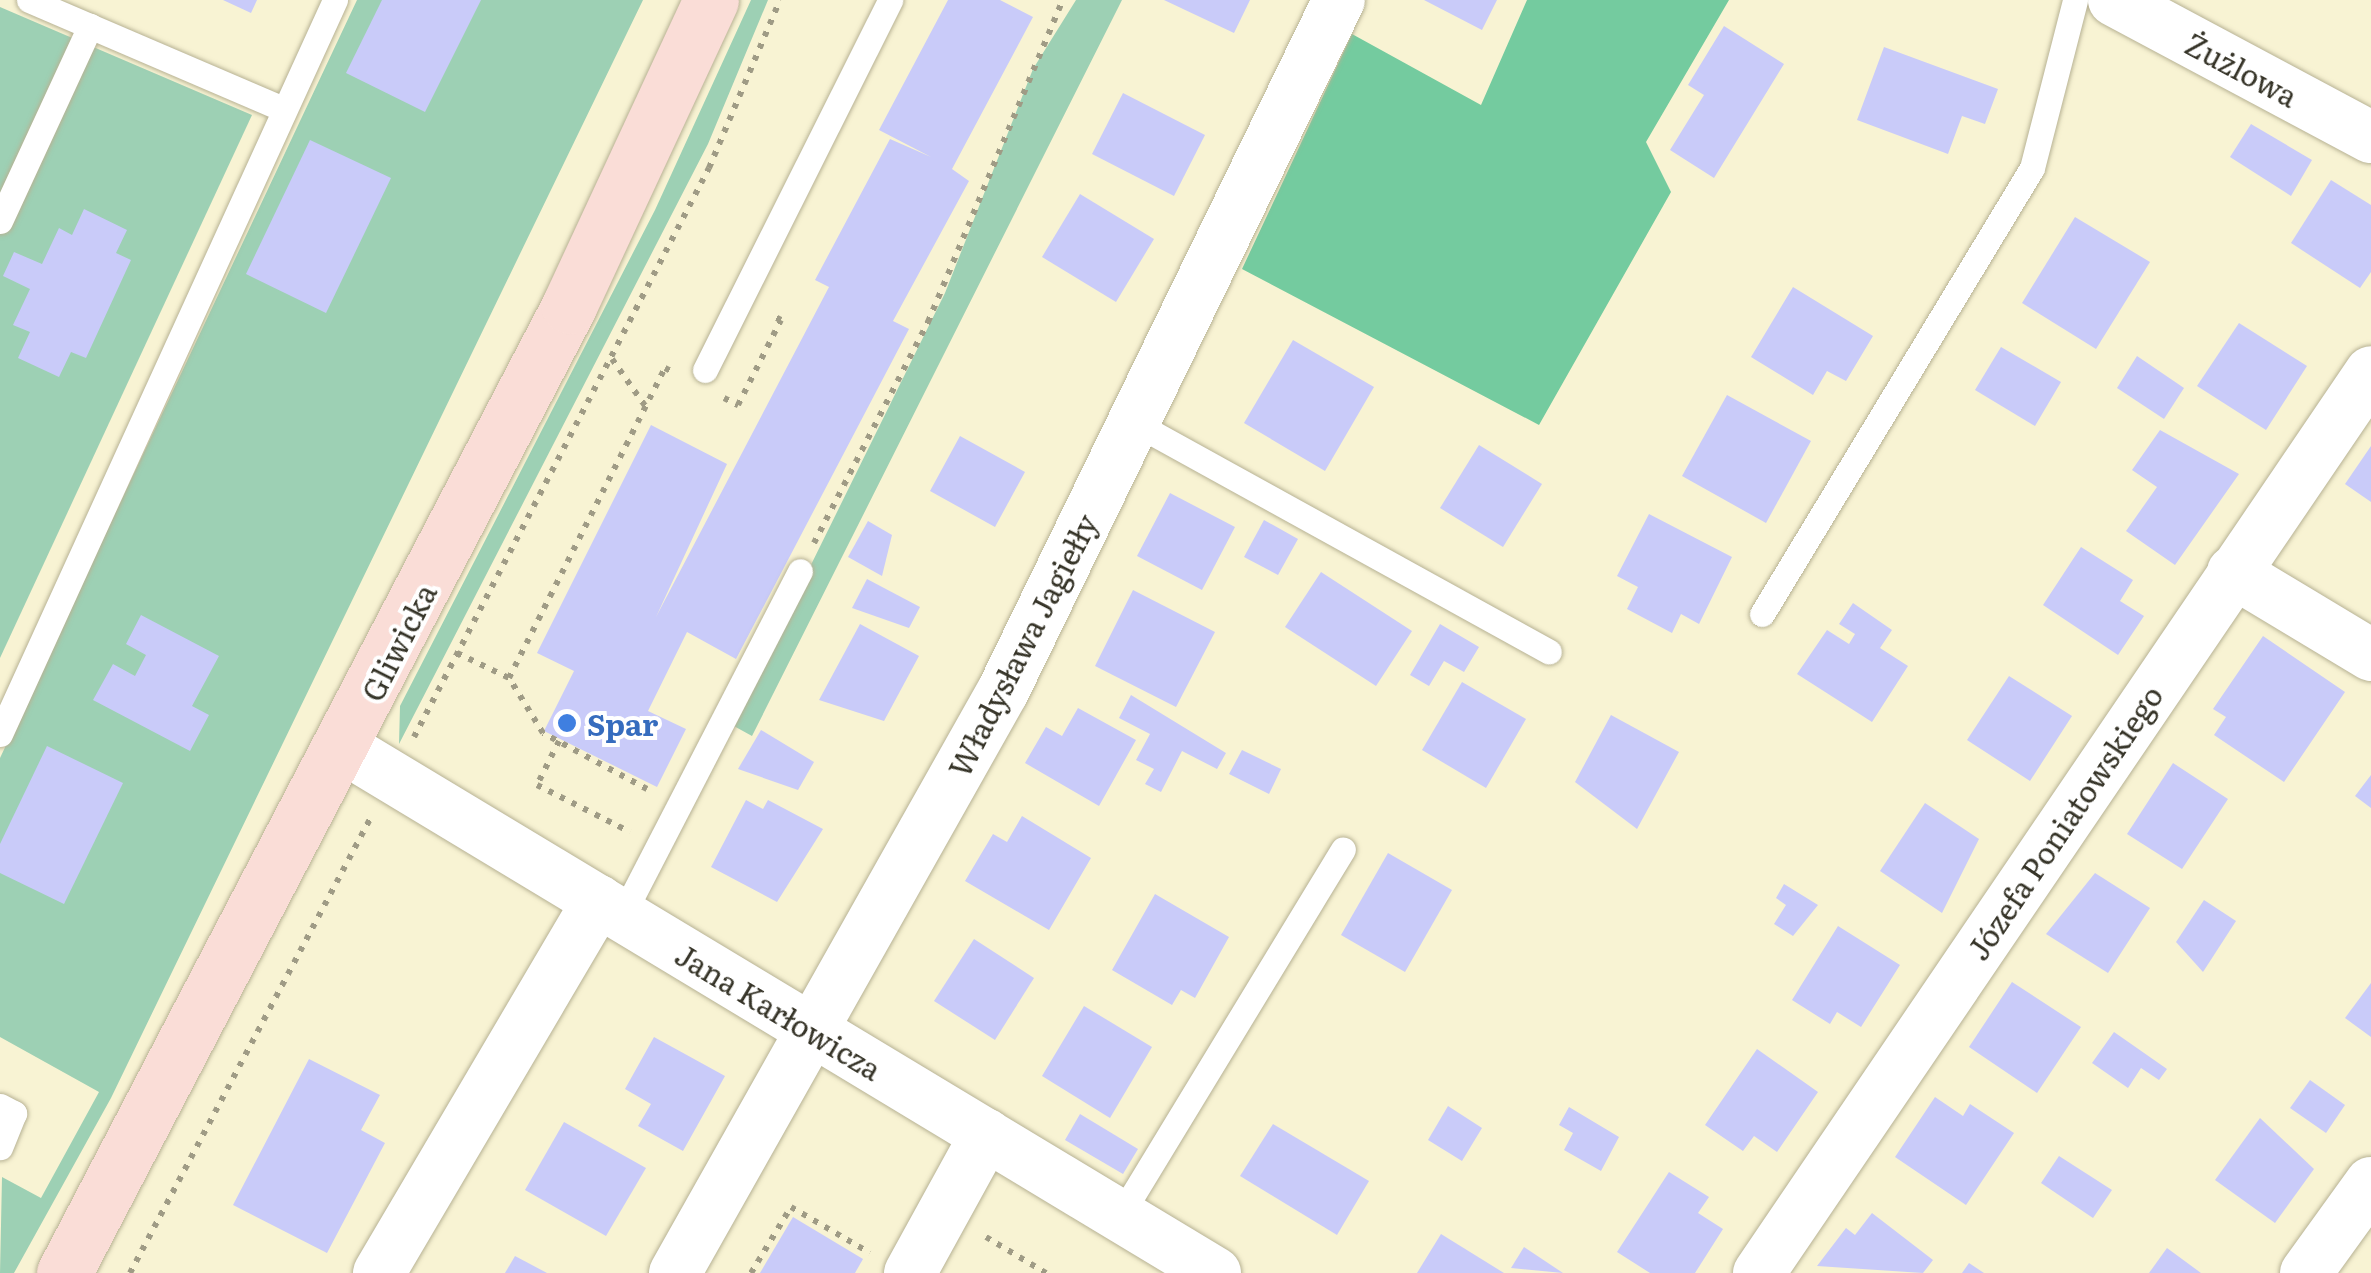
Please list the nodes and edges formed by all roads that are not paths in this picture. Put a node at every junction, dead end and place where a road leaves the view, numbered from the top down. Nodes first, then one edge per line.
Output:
1 (29, 0) edge
2 (335, 0) edge
3 (710, 0) edge
4 (890, 0) edge
5 (1339, 0) edge
6 (2075, 0) edge
7 (2114, 0) edge
8 (90, 26) junction
9 (283, 108) junction
10 (2371, 137) edge
11 (0, 222) edge
12 (705, 370) dead end
13 (2371, 372) edge
14 (1134, 422) junction
15 (800, 572) dead end
16 (2233, 572) junction
17 (1762, 614) dead end
18 (1549, 652) dead end
19 (2371, 655) edge
20 (0, 734) edge
21 (344, 748) junction
22 (1343, 848) dead end
23 (610, 908) junction
24 (813, 1032) junction
25 (0, 1106) edge
26 (986, 1135) junction
27 (0, 1147) edge
28 (2371, 1183) edge
29 (1120, 1216) junction
30 (891, 1264) edge
31 (64, 1273) edge
32 (379, 1273) edge
33 (674, 1273) edge
34 (1215, 1273) edge
35 (1759, 1273) edge
36 (2306, 1273) edge

1 - 8 lane
2 - 9 lane
3 - 21 main road, Gliwicka
4 - 12 lane
5 - 14 street, Władysława Jagiełły
6 - 17 lane
7 - 10 street, Żużlowa
8 - 9 lane
8 - 11 lane
9 - 20 lane
13 - 16 street, Józefa Poniatowskiego
14 - 18 lane
14 - 24 street, Władysława Jagiełły
15 - 23 lane
16 - 19 street
16 - 35 street, Józefa Poniatowskiego
21 - 23 street, Jana Karłowicza
21 - 31 main road, Gliwicka
22 - 29 lane
23 - 24 street, Jana Karłowicza
23 - 32 street
24 - 26 street, Jana Karłowicza
24 - 33 street, Władysława Jagiełły
25 - 27 lane
26 - 29 street, Jana Karłowicza
26 - 30 street
28 - 36 street
29 - 34 street, Jana Karłowicza

